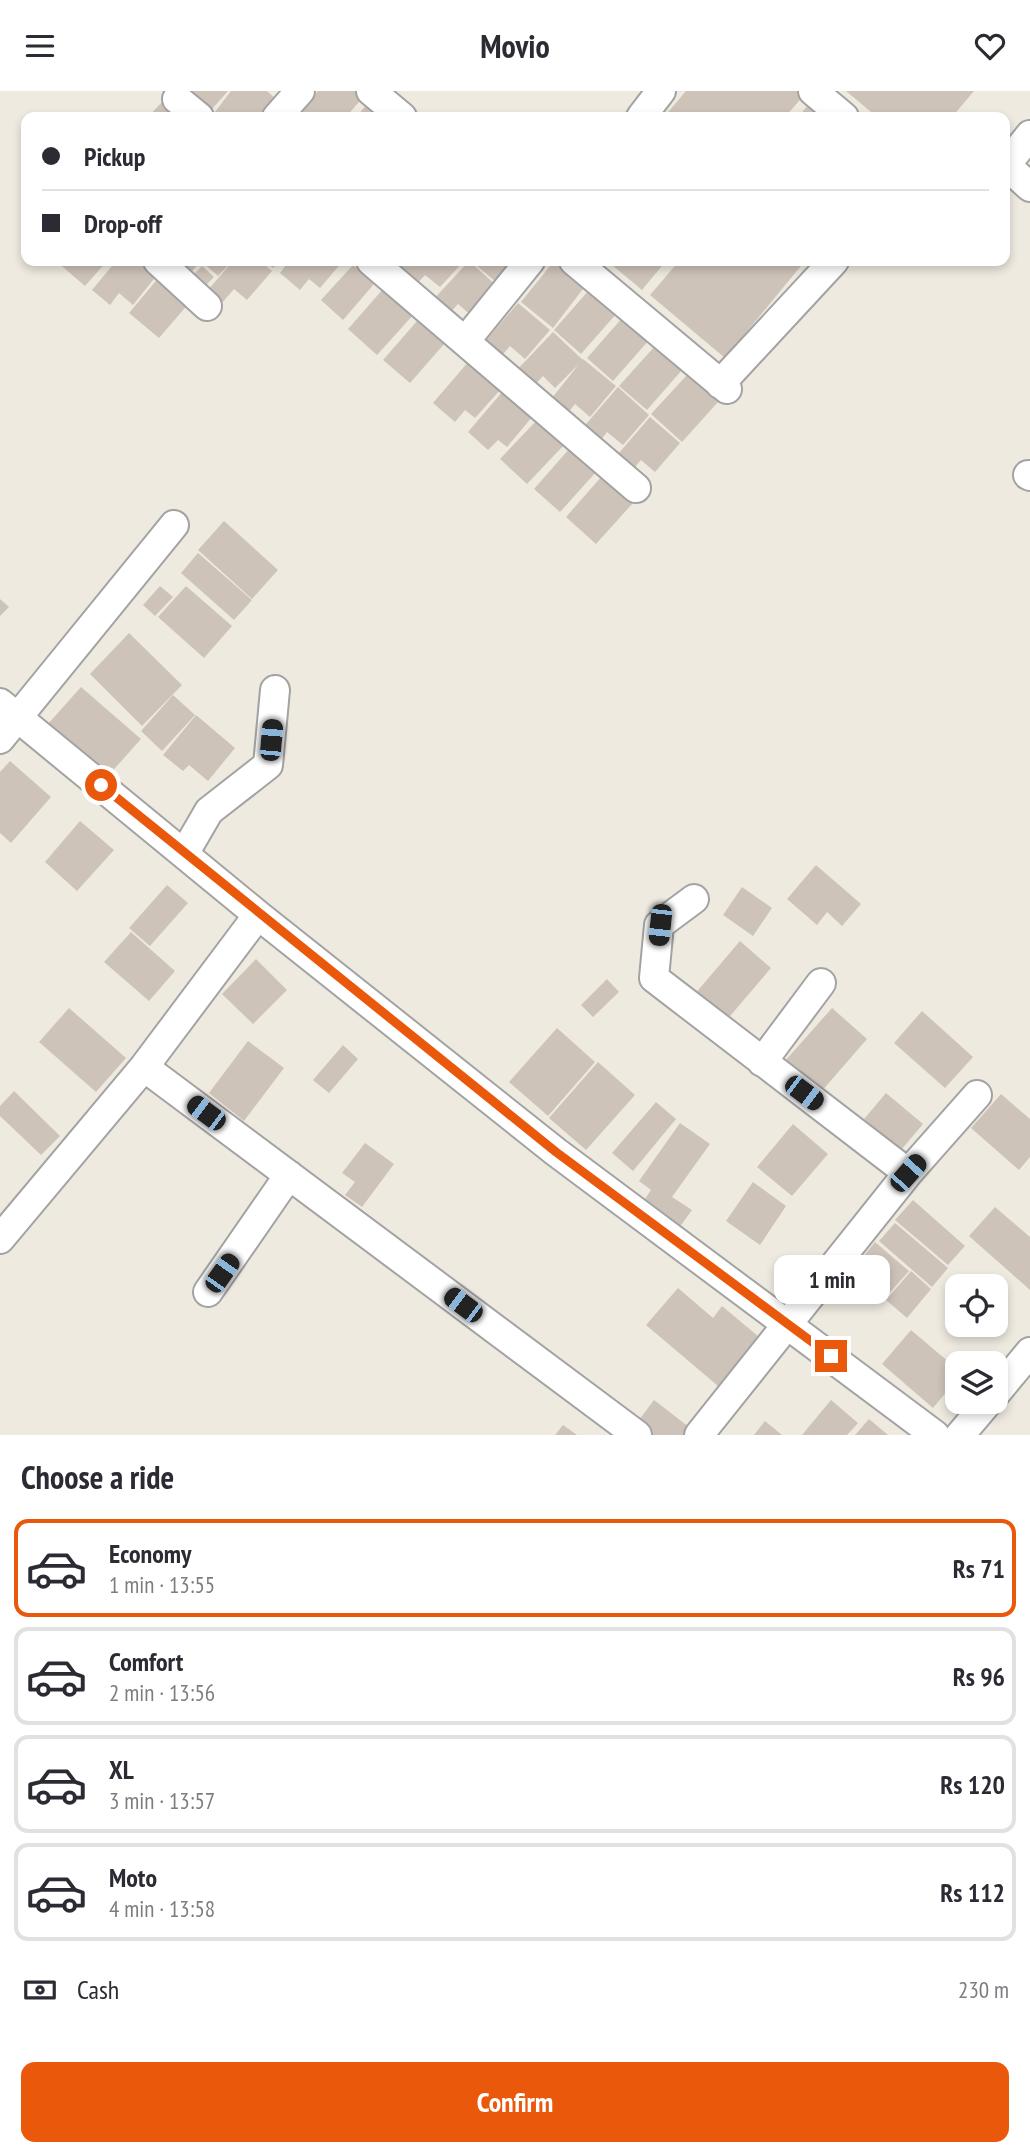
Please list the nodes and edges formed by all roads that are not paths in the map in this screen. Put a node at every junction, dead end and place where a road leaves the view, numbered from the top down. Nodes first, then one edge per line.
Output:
1 (300, 91) edge
2 (371, 91) edge
3 (661, 91) edge
4 (813, 91) edge
5 (177, 99) dead end
6 (193, 112) edge
7 (281, 112) edge
8 (396, 112) edge
9 (645, 112) edge
10 (838, 112) edge
11 (1030, 135) edge
12 (1010, 159) edge
13 (1010, 169) edge
14 (1030, 187) edge
15 (163, 266) edge
16 (377, 266) edge
17 (526, 266) edge
18 (580, 266) edge
19 (830, 266) edge
20 (207, 306) dead end
21 (466, 340) junction
22 (636, 488) dead end
23 (174, 525) dead end
24 (275, 690) dead end
25 (9, 710) edge
26 (0, 739) edge
27 (184, 854) junction
28 (694, 899) dead end
29 (258, 915) junction
30 (821, 983) dead end
31 (762, 1062) junction
32 (144, 1067) junction
33 (977, 1095) dead end
34 (908, 1173) junction
35 (289, 1175) junction
36 (0, 1239) edge
37 (208, 1292) dead end
38 (789, 1325) junction
39 (1030, 1352) edge
40 (1008, 1379) edge
41 (978, 1414) edge
42 (637, 1435) edge
43 (699, 1435) edge
44 (935, 1435) edge
45 (960, 1435) edge

1 - 7 street
2 - 8 street
3 - 9 street
4 - 10 street
5 - 6 street
11 - 12 street
13 - 14 street
15 - 20 street
16 - 21 street
17 - 21 street
18 - 19 street
21 - 22 street
23 - 25 street
24 - 27 street
25 - 26 street
25 - 27 street
27 - 29 street
28 - 31 street
29 - 32 street
29 - 38 street
30 - 31 street
31 - 34 street
32 - 35 street
32 - 36 street
33 - 34 street
34 - 38 street
35 - 37 street
35 - 42 street
38 - 43 street
38 - 44 street
39 - 40 street
41 - 45 street

